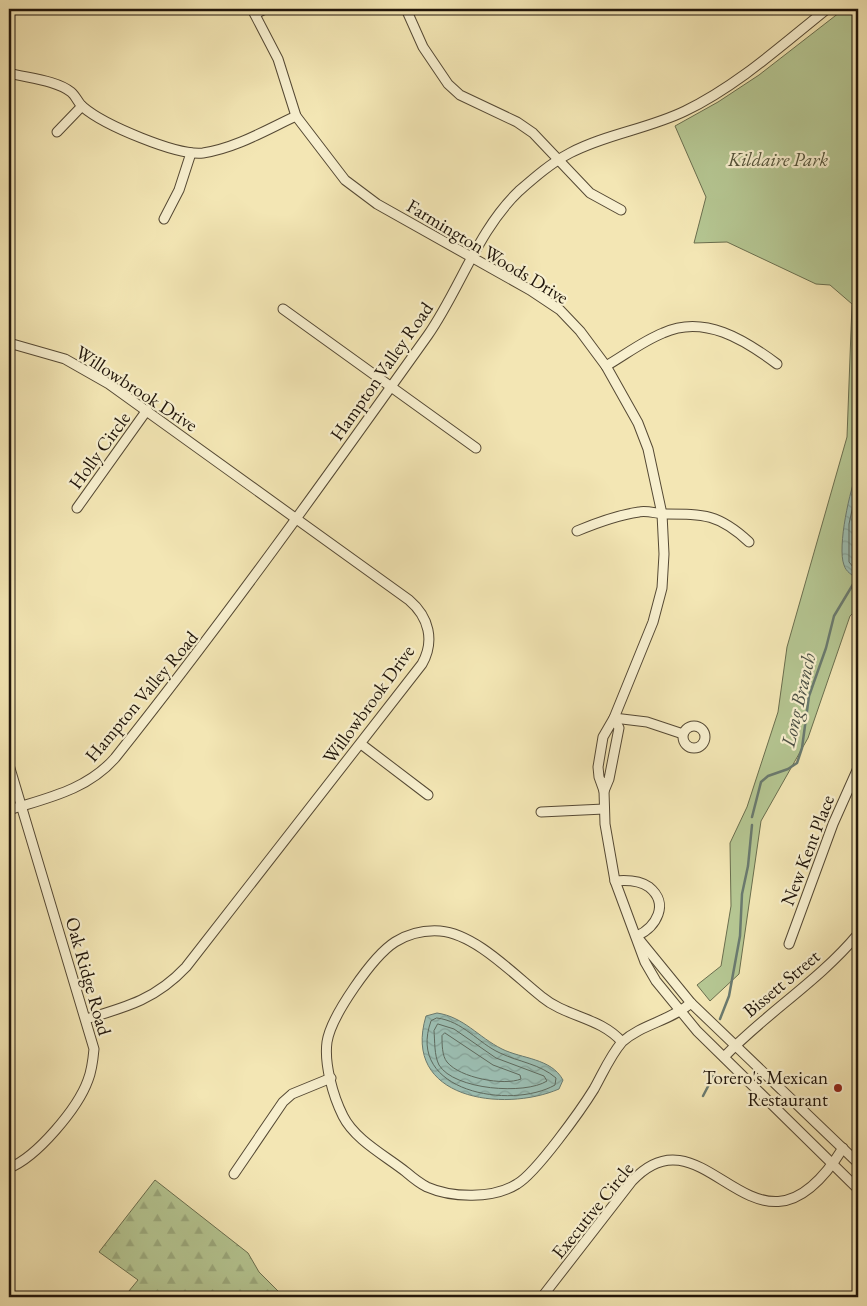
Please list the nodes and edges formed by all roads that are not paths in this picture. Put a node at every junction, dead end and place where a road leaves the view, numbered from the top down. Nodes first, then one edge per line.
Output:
1 (265, 9) edge
2 (406, 9) edge
3 (827, 9) edge
4 (254, 12) edge
5 (9, 74) edge
6 (82, 106) junction
7 (296, 116) junction
8 (58, 132) dead end
9 (192, 153) junction
10 (558, 160) junction
11 (621, 210) dead end
12 (164, 219) dead end
13 (473, 259) junction
14 (284, 310) dead end
15 (9, 343) edge
16 (777, 364) dead end
17 (606, 366) junction
18 (391, 387) junction
19 (147, 410) junction
20 (476, 448) dead end
21 (77, 508) dead end
22 (662, 514) junction
23 (296, 518) junction
24 (577, 532) dead end
25 (749, 542) dead end
26 (614, 718) junction
27 (683, 734) dead end
28 (361, 744) junction
29 (9, 765) edge
30 (858, 768) edge
31 (604, 791) junction
32 (428, 795) dead end
33 (21, 806) junction
34 (604, 809) junction
35 (9, 810) edge
36 (542, 812) dead end
37 (615, 880) junction
38 (858, 934) edge
39 (636, 936) junction
40 (789, 944) dead end
41 (691, 1003) junction
42 (680, 1012) junction
43 (86, 1019) junction
44 (622, 1042) junction
45 (735, 1045) junction
46 (724, 1057) junction
47 (331, 1078) junction
48 (843, 1148) junction
49 (858, 1163) edge
50 (832, 1166) junction
51 (9, 1168) edge
52 (234, 1174) dead end
53 (858, 1189) edge
54 (542, 1297) edge

1 - 4 street
2 - 10 street
3 - 10 street, Hampton Valley Road
4 - 7 street, Farmington Woods Drive
5 - 6 street
6 - 8 street
6 - 9 street
7 - 9 street
7 - 13 street, Farmington Woods Drive
9 - 12 street
10 - 11 street
10 - 13 street, Hampton Valley Road
13 - 17 street, Farmington Woods Drive
13 - 18 street, Hampton Valley Road
14 - 18 street
15 - 19 street, Willowbrook Drive
16 - 17 street
17 - 22 street, Farmington Woods Drive
18 - 20 street
18 - 23 street, Hampton Valley Road
19 - 21 street, Holly Circle
19 - 23 street, Willowbrook Drive
22 - 24 street
22 - 25 street
22 - 26 street, Farmington Woods Drive
23 - 28 street, Willowbrook Drive
23 - 33 street, Hampton Valley Road
26 - 27 street
26 - 31 street, Farmington Woods Drive
26 - 31 street, Farmington Woods Drive
28 - 32 street
28 - 43 street, Willowbrook Drive
29 - 33 street, Oak Ridge Road
30 - 40 street, New Kent Place
31 - 34 street, Farmington Woods Drive
33 - 35 street, Hampton Valley Road
33 - 43 street, Oak Ridge Road
34 - 36 street
34 - 37 street, Farmington Woods Drive
37 - 39 street, Farmington Woods Drive
37 - 39 street
38 - 45 street, Bissett Street
39 - 41 street, Farmington Woods Drive
39 - 42 street, Farmington Woods Drive
41 - 42 street
41 - 45 street, Farmington Woods Drive
42 - 44 street
42 - 46 street, Farmington Woods Drive
43 - 51 street, Oak Ridge Road
44 - 47 street
44 - 47 street
45 - 46 street, Bissett Street
45 - 48 street, Farmington Woods Drive
46 - 50 street, Farmington Woods Drive
47 - 52 street
48 - 49 street, Farmington Woods Drive
48 - 50 street, Executive Circle
50 - 53 street, Farmington Woods Drive
50 - 54 street, Executive Circle

